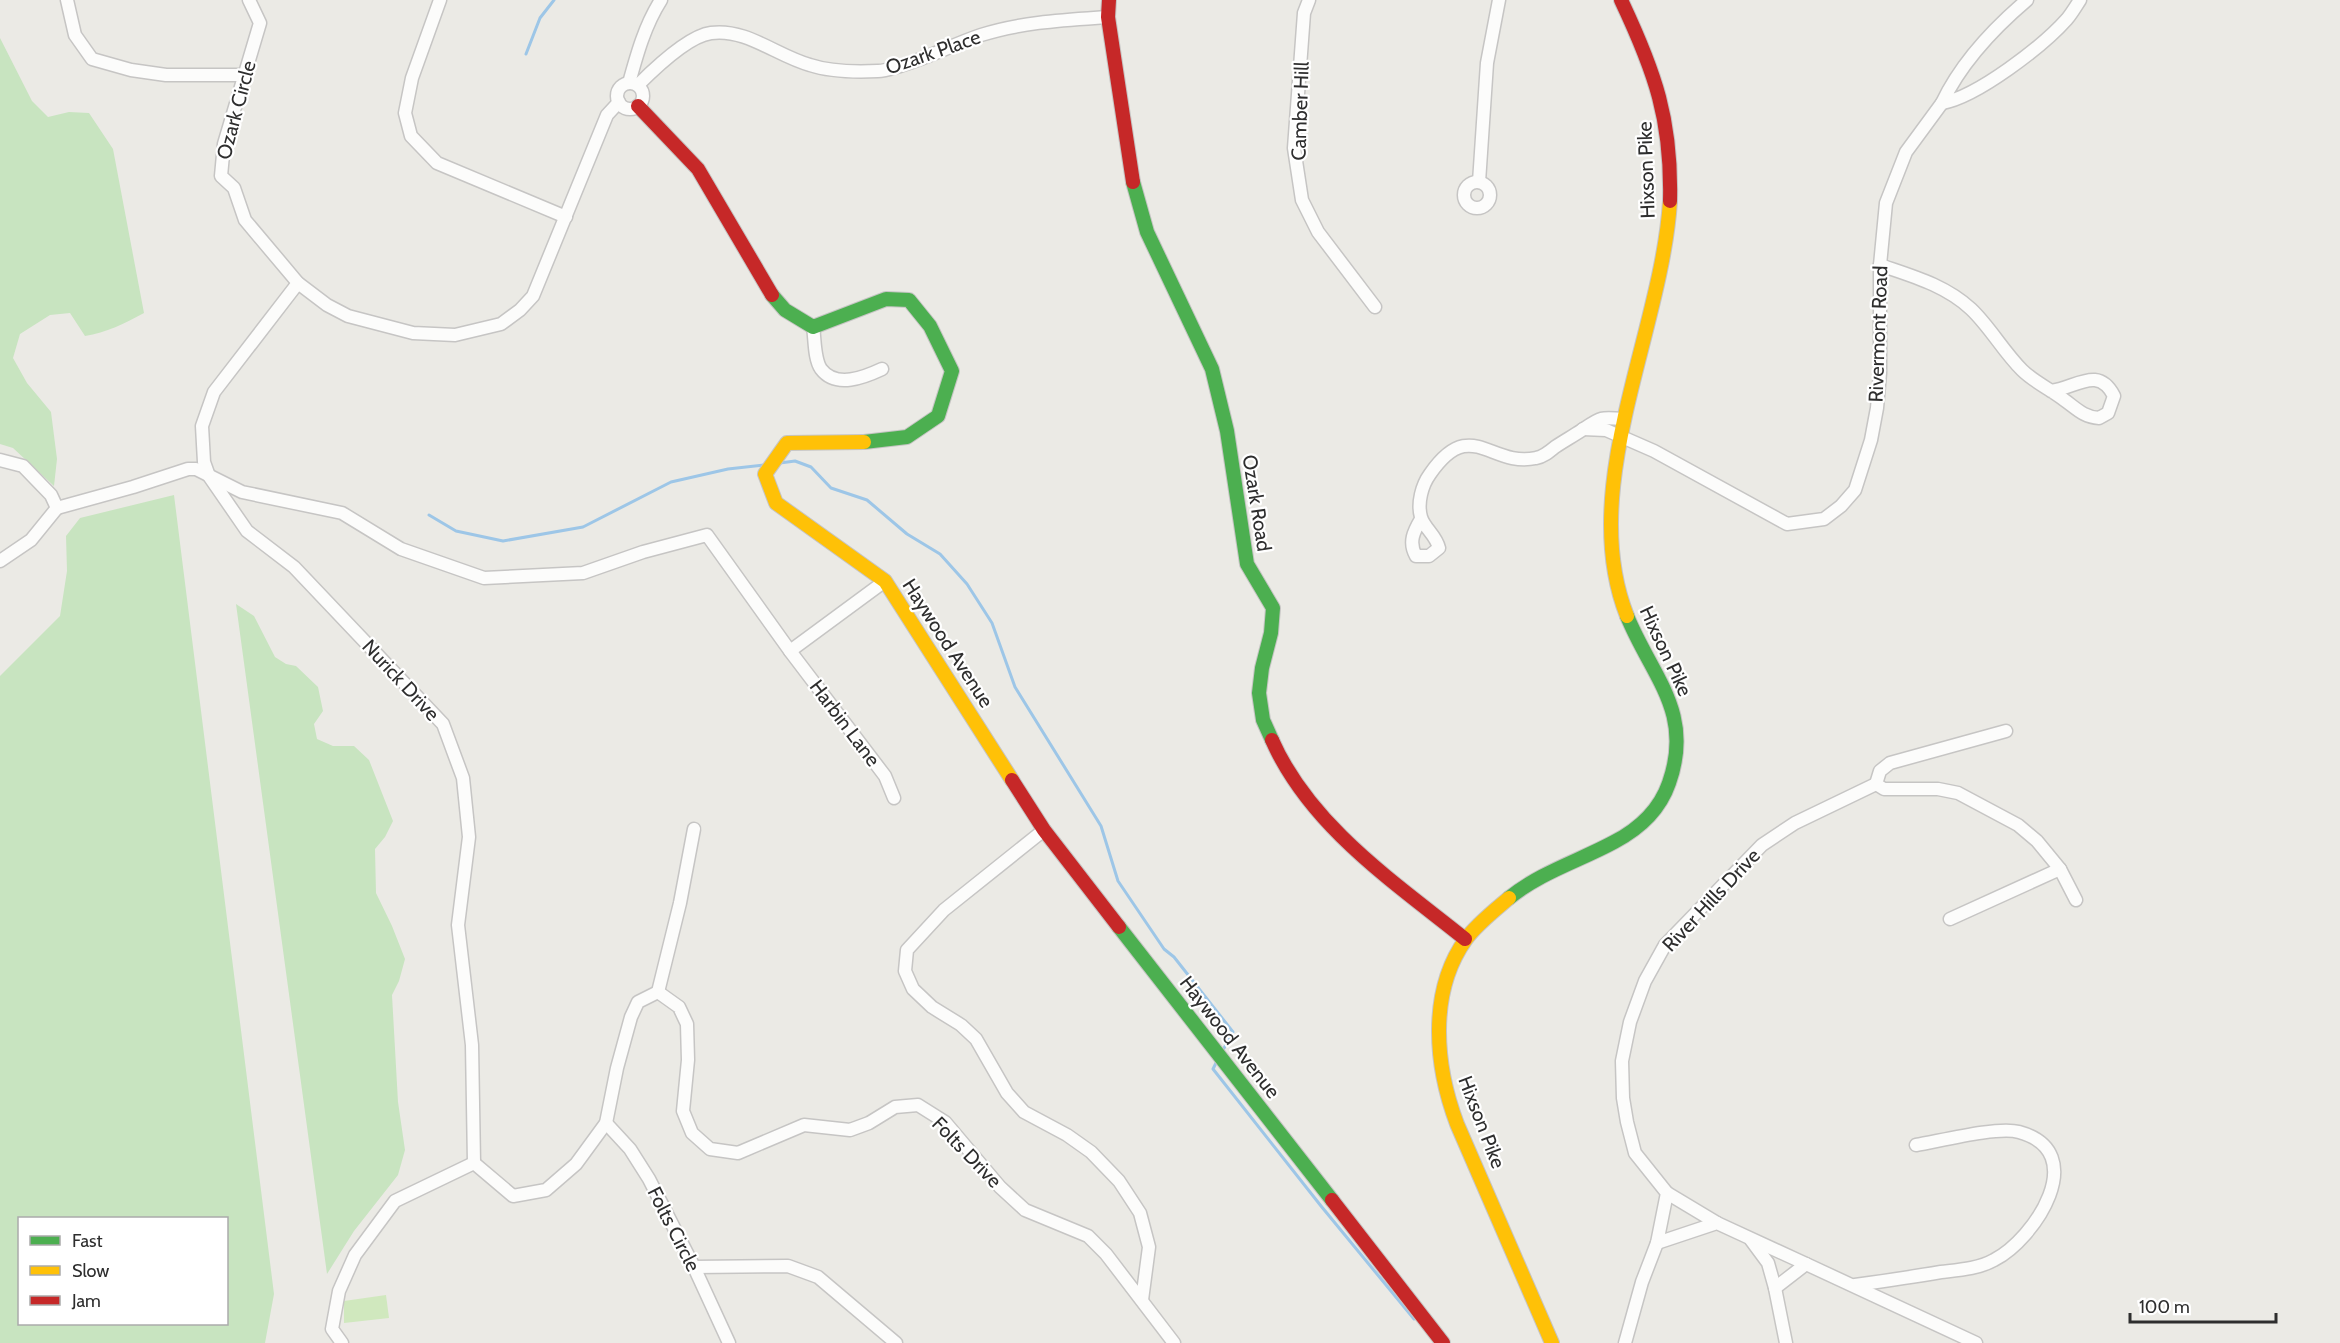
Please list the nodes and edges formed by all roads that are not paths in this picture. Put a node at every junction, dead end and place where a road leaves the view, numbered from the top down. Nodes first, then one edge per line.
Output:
1 (67, 0) edge
2 (249, 0) edge
3 (440, 0) edge
4 (661, 0) edge
5 (1109, 0) edge
6 (1309, 0) edge
7 (1499, 0) edge
8 (1621, 0) edge
9 (2027, 0) edge
10 (2080, 0) edge
11 (1108, 17) junction
12 (246, 75) junction
13 (633, 84) junction
14 (619, 102) junction
15 (1942, 103) junction
16 (638, 106) junction
17 (1479, 182) dead end
18 (566, 217) junction
19 (1880, 265) junction
20 (298, 284) junction
21 (1375, 307) dead end
22 (813, 327) junction
23 (882, 369) dead end
24 (2051, 392) junction
25 (1624, 419) junction
26 (1583, 429) junction
27 (1621, 436) junction
28 (0, 460) edge
29 (209, 476) junction
30 (57, 508) junction
31 (1421, 519) dead end
32 (0, 561) edge
33 (885, 580) junction
34 (790, 651) junction
35 (2006, 731) dead end
36 (1876, 784) junction
37 (894, 798) dead end
38 (694, 829) dead end
39 (1044, 830) junction
40 (2060, 869) junction
41 (2076, 900) dead end
42 (1950, 919) dead end
43 (1465, 939) junction
44 (658, 992) junction
45 (606, 1123) junction
46 (1916, 1145) dead end
47 (474, 1163) junction
48 (1667, 1194) junction
49 (1717, 1223) junction
50 (1751, 1239) junction
51 (1657, 1243) junction
52 (1806, 1264) junction
53 (694, 1268) junction
54 (1855, 1285) junction
55 (1775, 1288) junction
56 (1142, 1300) junction
57 (342, 1343) edge
58 (729, 1343) edge
59 (896, 1343) edge
60 (1174, 1343) edge
61 (1443, 1343) edge
62 (1552, 1343) edge
63 (1625, 1343) edge
64 (1786, 1343) edge
65 (1976, 1343) edge

1 - 12 street
2 - 12 street, Ozark Circle
3 - 18 street
4 - 13 street
5 - 11 street, Ozark Road
6 - 21 street, Camber Hill
7 - 17 street
8 - 25 street, Hixson Pike
9 - 15 street, Rivermont Road
10 - 15 street
11 - 13 street, Ozark Place
11 - 43 street, Ozark Road
12 - 20 street, Ozark Circle
13 - 14 street
13 - 16 street
14 - 16 street
14 - 18 street, Ozark Circle
15 - 19 street, Rivermont Road
16 - 22 street
18 - 20 street, Ozark Circle
19 - 24 street
19 - 27 street, Rivermont Road
20 - 29 street, Nurick Drive
22 - 23 street
22 - 33 street, Haywood Avenue
24 - 24 street
25 - 26 street
25 - 27 street, Hixson Pike
26 - 27 street, Rivermont Road
26 - 31 street
27 - 43 street, Hixson Pike
28 - 30 street
29 - 30 street
29 - 34 street, Harbin Lane
29 - 47 street, Nurick Drive
30 - 32 street
33 - 34 street
33 - 39 street, Haywood Avenue
34 - 37 street, Harbin Lane
35 - 36 street
36 - 40 street
36 - 48 street, River Hills Drive
38 - 44 street
39 - 56 street
39 - 61 street, Haywood Avenue
40 - 41 street
40 - 42 street
43 - 62 street, Hixson Pike
44 - 45 street
44 - 56 street, Folts Drive
45 - 47 street
45 - 53 street, Folts Circle
46 - 54 street
47 - 57 street
48 - 49 street
48 - 51 street
49 - 50 street
49 - 51 street
50 - 52 street
50 - 55 street
51 - 63 street
52 - 54 street
52 - 55 street
53 - 58 street, Folts Circle
53 - 59 street
54 - 65 street
55 - 64 street
56 - 60 street, Folts Drive

